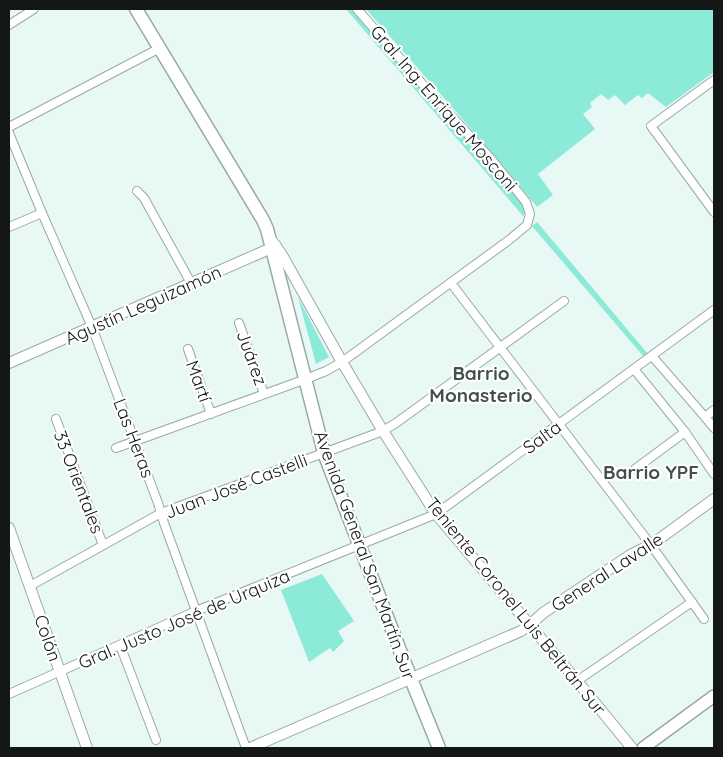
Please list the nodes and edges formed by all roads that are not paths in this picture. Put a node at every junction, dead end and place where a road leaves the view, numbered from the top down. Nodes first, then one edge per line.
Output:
1 (34, 9) edge
2 (136, 9) edge
3 (357, 9) edge
4 (9, 25) edge
5 (160, 48) junction
6 (714, 80) edge
7 (9, 127) edge
8 (9, 133) edge
9 (137, 191) dead end
10 (714, 212) edge
11 (42, 213) junction
12 (9, 227) edge
13 (275, 247) junction
14 (451, 282) junction
15 (191, 283) junction
16 (564, 301) dead end
17 (714, 310) edge
18 (239, 323) dead end
19 (92, 327) junction
20 (188, 349) dead end
21 (500, 349) junction
22 (652, 356) junction
23 (342, 362) junction
24 (9, 363) edge
25 (634, 369) junction
26 (306, 379) junction
27 (264, 394) junction
28 (714, 410) edge
29 (211, 414) junction
30 (706, 417) junction
31 (56, 419) dead end
32 (559, 425) junction
33 (714, 428) edge
34 (383, 431) junction
35 (685, 432) junction
36 (135, 442) junction
37 (116, 448) dead end
38 (324, 453) junction
39 (635, 469) dead end
40 (714, 474) edge
41 (714, 499) edge
42 (161, 513) junction
43 (436, 514) junction
44 (9, 532) edge
45 (651, 544) junction
46 (103, 545) junction
47 (360, 546) junction
48 (30, 586) junction
49 (692, 602) junction
50 (196, 611) junction
51 (704, 619) dead end
52 (530, 626) junction
53 (120, 645) junction
54 (60, 672) junction
55 (411, 679) junction
56 (577, 681) junction
57 (9, 694) edge
58 (714, 696) edge
59 (156, 740) dead end
60 (87, 748) edge
61 (246, 748) edge
62 (250, 748) edge
63 (439, 748) edge
64 (632, 748) edge
65 (643, 748) edge

1 - 4 street
2 - 5 main road, Avenida General San Martín Sur
3 - 14 street, Gral. Ing. Enrique Mosconi
5 - 7 street
5 - 13 main road, Avenida General San Martín Sur
6 - 10 street
8 - 11 street, Las Heras
9 - 15 street
11 - 12 street
11 - 19 street, Las Heras
13 - 15 street, Agustín Leguizamón
13 - 23 street, Teniente Coronel Luis Beltrán Sur
13 - 26 main road, Avenida General San Martín Sur
14 - 21 street
14 - 23 street
15 - 19 street, Agustín Leguizamón
16 - 21 street, Juan José Castelli
17 - 22 street, Salta
18 - 27 street, Juárez
19 - 24 street, Agustín Leguizamón
19 - 36 street, Las Heras
20 - 29 street, Martí
21 - 32 street
21 - 34 street, Juan José Castelli
22 - 25 street, Salta
22 - 30 street
23 - 26 street
23 - 34 street, Teniente Coronel Luis Beltrán Sur
25 - 32 street, Salta
25 - 35 street
26 - 27 street
26 - 38 main road, Avenida General San Martín Sur
27 - 29 street
28 - 30 street
29 - 36 street
30 - 33 street
31 - 46 street, 33 Orientales
32 - 43 street, Salta
32 - 45 street
34 - 38 street, Juan José Castelli
34 - 43 street, Teniente Coronel Luis Beltrán Sur
35 - 39 street
35 - 40 street
36 - 37 street
36 - 42 street, Las Heras
38 - 42 street, Juan José Castelli
38 - 47 main road, Avenida General San Martín Sur
41 - 45 street, General Lavalle
42 - 46 street, Juan José Castelli
42 - 50 street, Las Heras
43 - 47 street, Salta
43 - 52 street, Teniente Coronel Luis Beltrán Sur
44 - 48 street, Colón
45 - 49 street
45 - 52 street, General Lavalle
46 - 48 street, Juan José Castelli
47 - 50 street, Gral. Justo José de Urquiza
47 - 55 main road, Avenida General San Martín Sur
48 - 54 street, Colón
49 - 51 street
49 - 56 street
50 - 53 street, Gral. Justo José de Urquiza
50 - 61 street, Las Heras
52 - 55 street, General Lavalle
52 - 56 street, Teniente Coronel Luis Beltrán Sur
53 - 54 street, Gral. Justo José de Urquiza
53 - 59 street
54 - 57 street, Gral. Justo José de Urquiza
54 - 60 street, Colón
55 - 62 street, General Lavalle
55 - 63 main road, Avenida General San Martín Sur
56 - 64 street, Teniente Coronel Luis Beltrán Sur
58 - 65 main road

